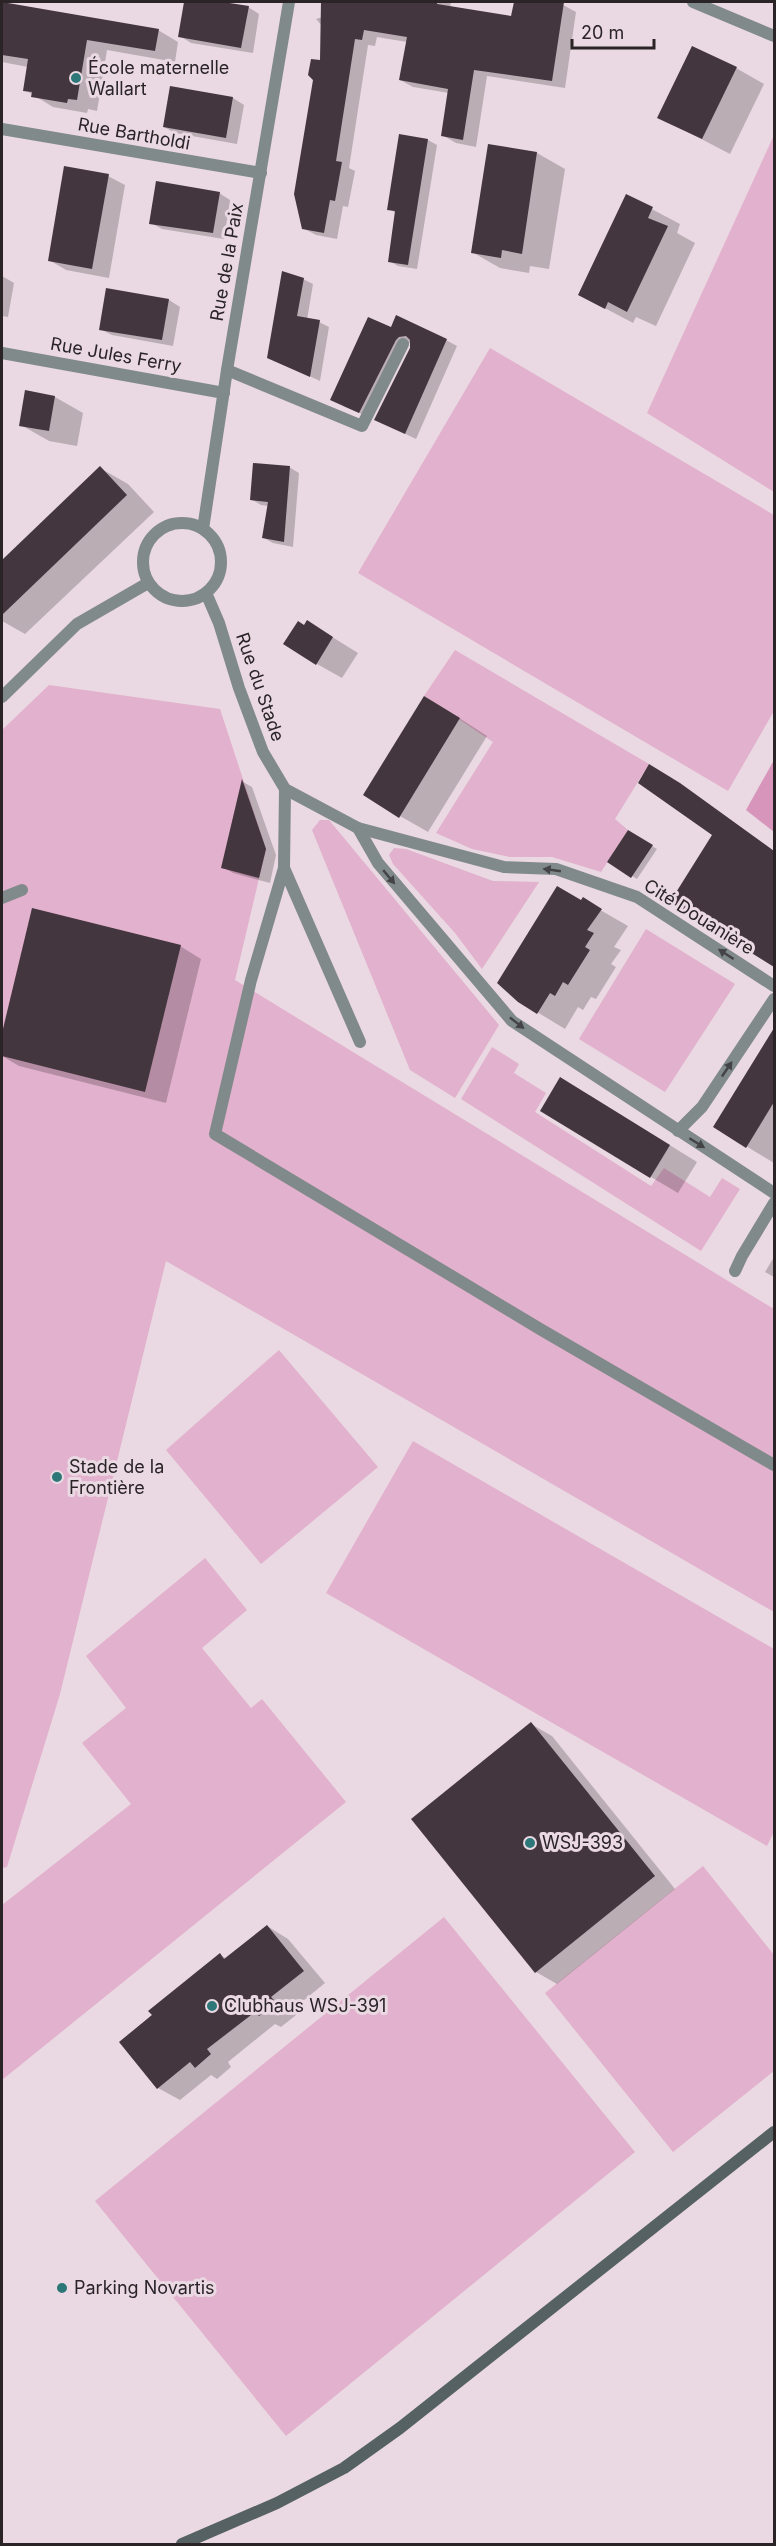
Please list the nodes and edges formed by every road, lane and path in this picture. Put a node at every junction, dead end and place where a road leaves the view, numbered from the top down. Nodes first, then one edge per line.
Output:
1 (289, 2) edge
2 (693, 2) edge
3 (774, 36) edge
4 (2, 129) edge
5 (261, 173) junction
6 (403, 344) dead end
7 (2, 353) edge
8 (227, 370) junction
9 (224, 393) junction
10 (203, 529) junction
11 (148, 583) junction
12 (206, 593) junction
13 (2, 697) edge
14 (285, 789) junction
15 (358, 828) junction
16 (284, 868) junction
17 (22, 890) dead end
18 (2, 898) edge
19 (774, 986) edge
20 (774, 999) edge
21 (360, 1042) dead end
22 (678, 1131) junction
23 (774, 1193) edge
24 (774, 1203) edge
25 (735, 1271) dead end
26 (774, 1465) edge
27 (774, 2132) edge
28 (182, 2544) edge

1 - 5 street, Rue de la Paix
2 - 3 street
4 - 5 street, Rue Bartholdi
5 - 8 street, Rue de la Paix
6 - 8 street
7 - 9 street, Rue Jules Ferry
8 - 9 street, Rue de la Paix
9 - 10 street, Rue de la Paix
10 - 11 street
10 - 12 street
11 - 12 street
11 - 13 street
12 - 14 street, Rue du Stade
14 - 15 street, Cité Douanière
14 - 16 street
19 -> 15 street, Cité Douanière
15 -> 22 street
16 - 21 street
16 - 26 street
17 - 18 street
22 -> 20 street
22 -> 23 street
24 - 25 street
27 - 28 main road

